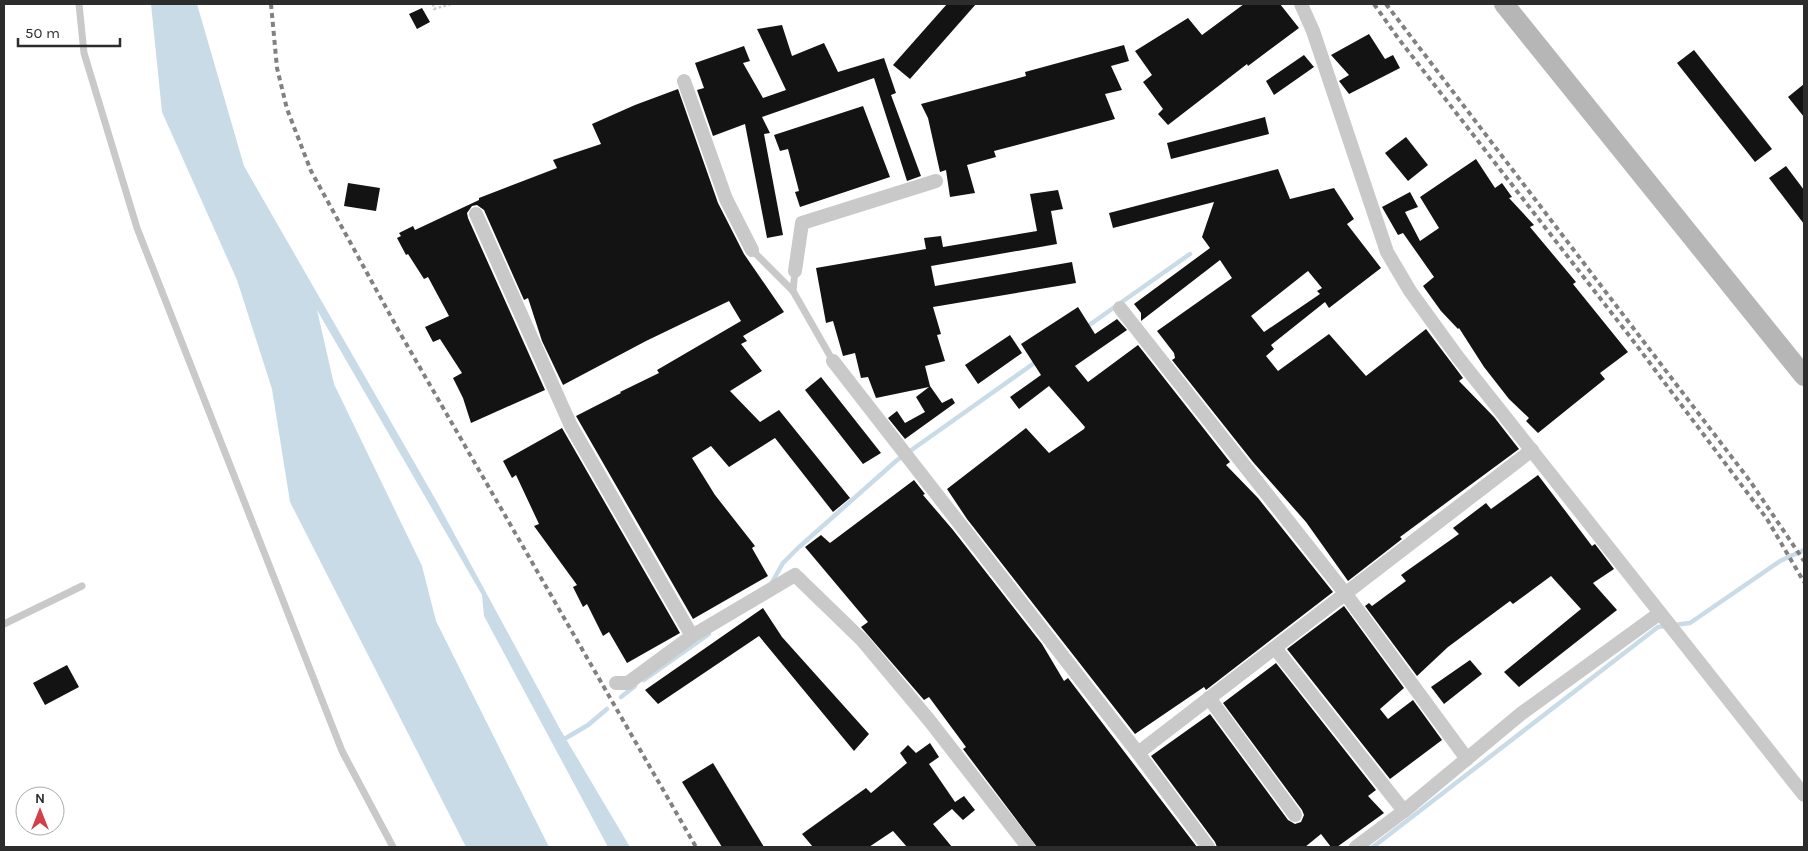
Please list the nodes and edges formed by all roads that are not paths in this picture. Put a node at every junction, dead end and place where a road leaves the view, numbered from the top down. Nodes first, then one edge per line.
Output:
1 (79, 4) edge
2 (1301, 4) edge
3 (1504, 4) edge
4 (684, 81) dead end
5 (936, 181) dead end
6 (476, 214) dead end
7 (752, 250) joint
8 (795, 271) joint
9 (792, 291) junction
10 (1120, 308) dead end
11 (833, 361) joint
12 (1804, 376) edge
13 (1532, 450) junction
14 (82, 586) dead end
15 (1345, 594) junction
16 (1660, 613) junction
17 (4, 624) edge
18 (692, 636) junction
19 (1275, 648) junction
20 (616, 683) dead end
21 (1209, 698) junction
22 (1138, 753) junction
23 (1467, 759) junction
24 (1804, 795) edge
25 (1404, 811) junction
26 (1295, 815) dead end
27 (393, 847) edge
28 (1028, 847) edge
29 (1208, 847) edge
30 (1356, 847) edge

1 - 27 lane
2 - 13 street
3 - 12 main road
4 - 7 street
5 - 8 street
6 - 18 street
7 - 9 lane
8 - 9 lane
9 - 11 lane
10 - 15 street
11 - 22 street
13 - 15 street
13 - 16 street
14 - 17 lane
15 - 19 street
15 - 23 street
16 - 23 street
16 - 24 street
18 - 20 street
18 - 28 street
19 - 21 street
19 - 25 street
21 - 22 street
21 - 26 street
22 - 29 street
23 - 25 street
25 - 30 street

